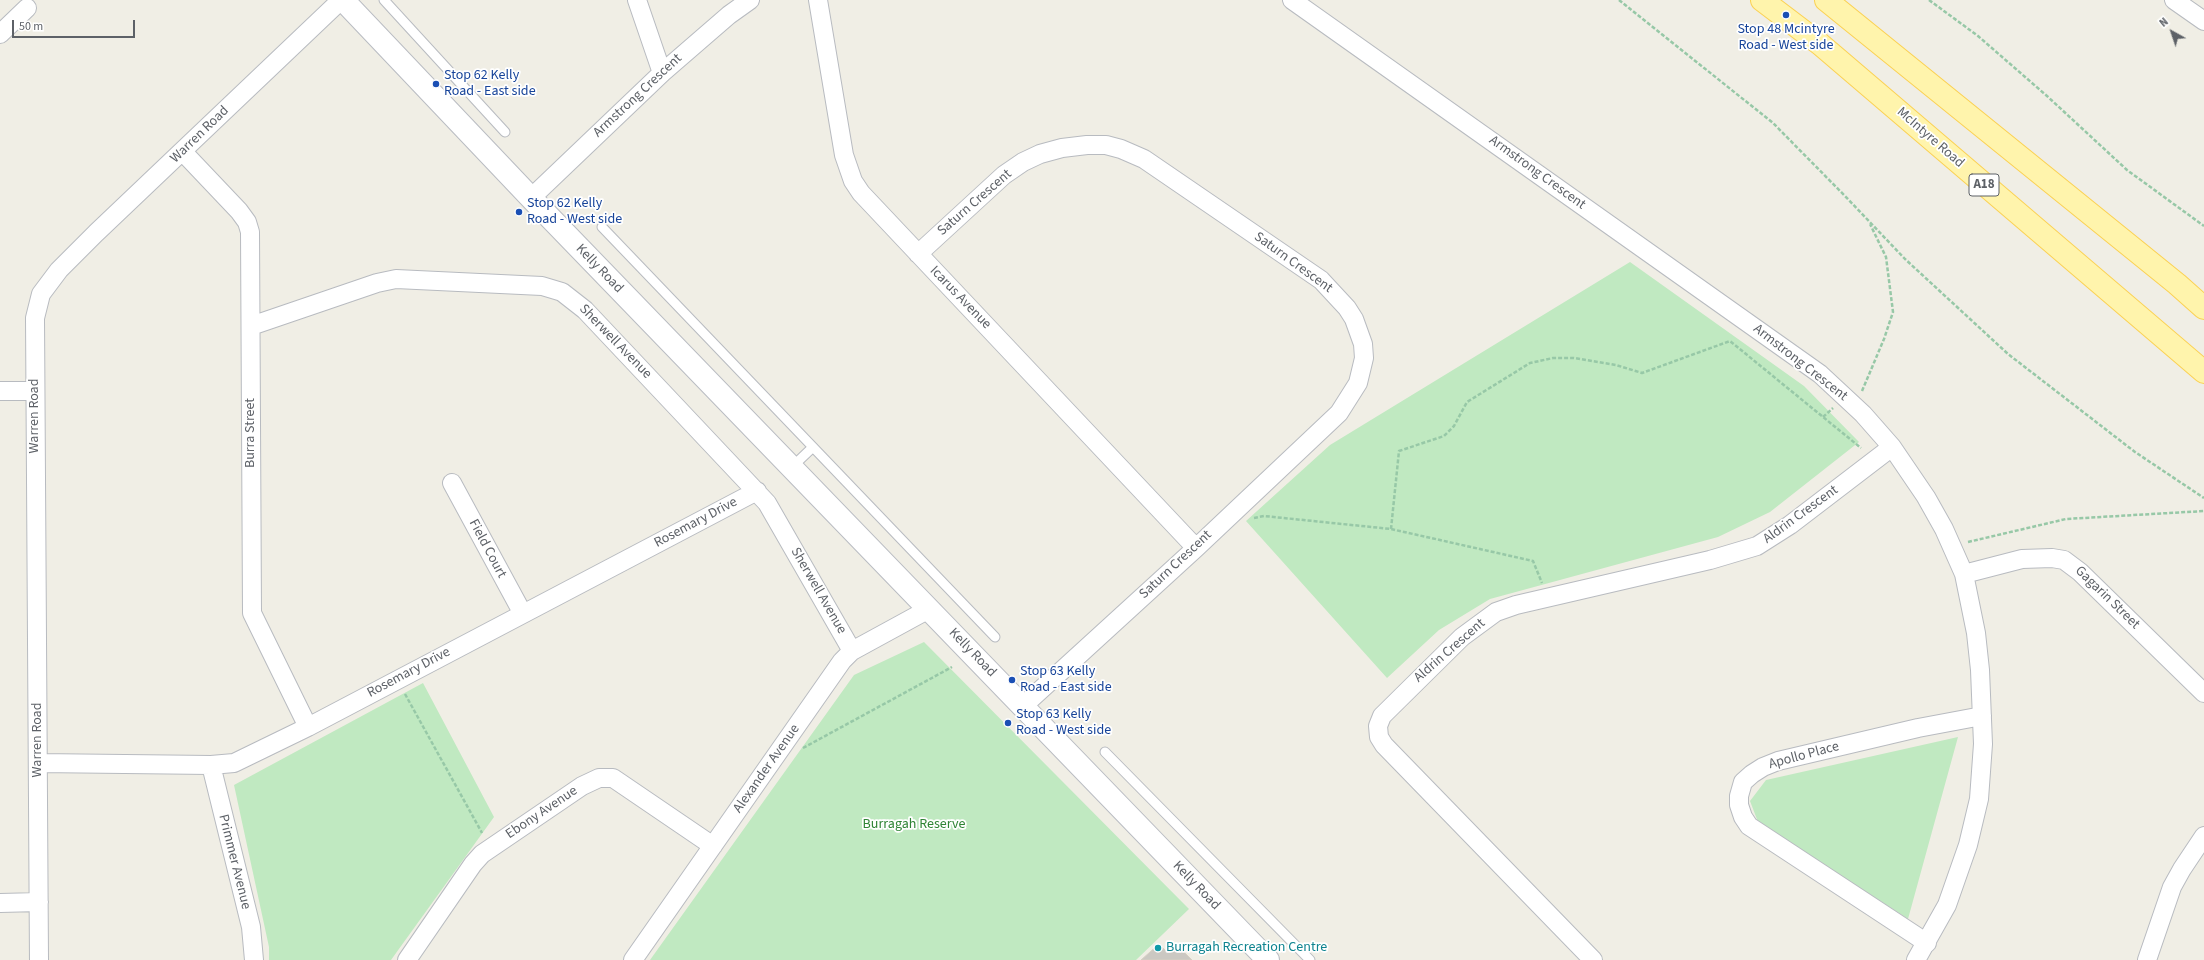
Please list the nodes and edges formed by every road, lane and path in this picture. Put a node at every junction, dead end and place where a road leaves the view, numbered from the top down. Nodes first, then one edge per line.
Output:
1 (342, 0) edge
2 (384, 0) edge
3 (637, 0) edge
4 (750, 0) edge
5 (818, 0) edge
6 (1292, 0) edge
7 (1619, 0) edge
8 (1762, 0) edge
9 (1826, 0) edge
10 (1930, 0) edge
11 (2174, 0) edge
12 (27, 8) dead end
13 (2204, 21) edge
14 (0, 34) edge
15 (662, 73) junction
16 (505, 132) dead end
17 (183, 152) junction
18 (531, 198) junction
19 (1866, 218) junction
20 (2204, 226) edge
21 (602, 227) dead end
22 (918, 254) junction
23 (2204, 308) edge
24 (251, 326) junction
25 (2204, 372) edge
26 (0, 391) edge
27 (35, 391) junction
28 (1836, 406) dead end
29 (1856, 406) junction
30 (1823, 417) junction
31 (813, 447) junction
32 (1861, 448) dead end
33 (1892, 448) junction
34 (791, 468) junction
35 (452, 483) dead end
36 (757, 491) junction
37 (2204, 498) edge
38 (2204, 511) edge
39 (1225, 520) junction
40 (1392, 529) junction
41 (1952, 546) junction
42 (1196, 548) junction
43 (1964, 574) junction
44 (1548, 598) junction
45 (929, 609) junction
46 (522, 614) junction
47 (994, 637) dead end
48 (852, 651) junction
49 (952, 666) dead end
50 (397, 679) junction
51 (2204, 693) edge
52 (1023, 706) junction
53 (1982, 716) junction
54 (308, 727) junction
55 (796, 752) dead end
56 (1105, 752) dead end
57 (38, 762) junction
58 (211, 765) junction
59 (2204, 836) edge
60 (713, 846) junction
61 (490, 847) junction
62 (39, 902) junction
63 (0, 903) edge
64 (1927, 943) junction
65 (39, 960) edge
66 (254, 960) edge
67 (407, 960) edge
68 (633, 960) edge
69 (1268, 960) edge
70 (1310, 960) edge
71 (1593, 960) edge
72 (1916, 960) edge
73 (2147, 960) edge

1 - 17 street, Warren Road
1 - 18 street, Kelly Road
2 - 16 lane
3 - 15 street
4 - 15 street, Armstrong Crescent
5 - 22 street, Icarus Avenue
6 - 29 street, Armstrong Crescent
7 - 19 path
8 - 25 main road, McIntyre Road / A18
9 - 23 main road
10 - 20 path
11 - 13 street
12 - 14 street
15 - 18 street, Armstrong Crescent
17 - 24 street, Burra Street
17 - 27 street, Warren Road
18 - 34 street, Kelly Road
19 - 29 path
19 - 37 path
21 - 31 lane, Kelly Road
22 - 39 street, Saturn Crescent
22 - 42 street, Icarus Avenue
24 - 36 street, Sherwell Avenue
24 - 54 street, Burra Street
26 - 27 street
27 - 57 street, Warren Road
28 - 30 path
29 - 33 street, Armstrong Crescent
30 - 32 path
30 - 40 path
31 - 34 lane
31 - 47 lane, Kelly Road
33 - 41 street, Armstrong Crescent
33 - 44 street, Aldrin Crescent
34 - 45 street, Kelly Road
35 - 46 street, Field Court
36 - 46 street, Rosemary Drive
36 - 48 street, Sherwell Avenue
38 - 41 path
39 - 40 path
39 - 42 street, Saturn Crescent
40 - 44 path
41 - 43 street, Armstrong Crescent
42 - 52 street, Saturn Crescent
43 - 51 street, Gagarin Street
43 - 53 street, Armstrong Crescent
44 - 71 street, Aldrin Crescent
45 - 48 street, Alexander Avenue
45 - 52 street, Kelly Road
46 - 50 street, Rosemary Drive
48 - 60 street, Alexander Avenue
49 - 55 path
50 - 54 street, Rosemary Drive
50 - 61 path
52 - 69 street, Kelly Road
53 - 64 street, Armstrong Crescent
53 - 64 street, Apollo Place
54 - 58 street, Rosemary Drive
56 - 70 lane, Kelly Road
57 - 58 street, Rosemary Drive
57 - 62 street, Warren Road
58 - 66 street, Primmer Avenue
59 - 73 street
60 - 61 street, Ebony Avenue
60 - 68 street, Alexander Avenue
61 - 67 street, Ebony Avenue
62 - 63 street
62 - 65 street, Warren Road
64 - 72 street, Armstrong Crescent

